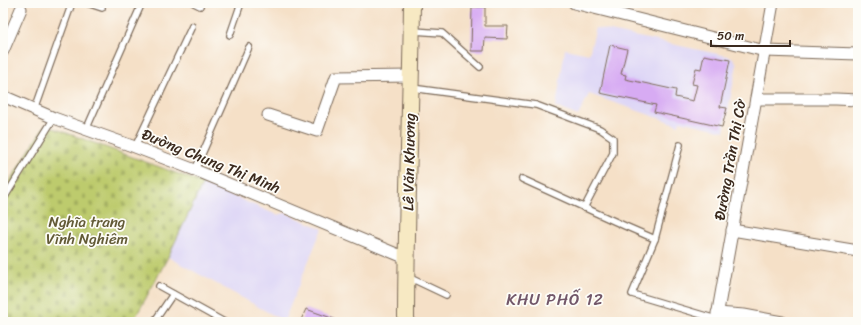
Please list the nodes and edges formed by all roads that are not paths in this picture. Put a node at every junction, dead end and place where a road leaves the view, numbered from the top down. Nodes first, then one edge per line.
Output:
1 (72, 3) edge
2 (87, 3) edge
3 (142, 3) edge
4 (241, 3) edge
5 (412, 3) edge
6 (574, 3) edge
7 (773, 3) edge
8 (102, 8) dead end
9 (21, 10) dead end
10 (192, 26) dead end
11 (411, 31) junction
12 (230, 35) dead end
13 (249, 47) dead end
14 (3, 50) edge
15 (765, 50) junction
16 (858, 54) edge
17 (480, 67) dead end
18 (411, 82) junction
19 (3, 96) edge
20 (756, 99) junction
21 (858, 100) edge
22 (34, 110) junction
23 (268, 115) dead end
24 (54, 118) junction
25 (86, 130) junction
26 (680, 145) dead end
27 (135, 147) junction
28 (195, 170) junction
29 (522, 179) dead end
30 (3, 200) edge
31 (584, 208) junction
32 (732, 230) junction
33 (655, 239) junction
34 (858, 251) edge
35 (406, 258) junction
36 (406, 276) junction
37 (159, 286) dead end
38 (172, 294) junction
39 (446, 295) dead end
40 (716, 318) edge
41 (154, 322) edge
42 (224, 322) edge
43 (406, 322) edge
44 (782, 322) edge

1 - 22 lane
2 - 8 lane
3 - 25 lane
4 - 12 lane
5 - 11 main road, Lê Văn Khương
6 - 15 street
7 - 15 street, Đường Trần Thị Cờ
9 - 14 street
10 - 27 lane
11 - 17 lane
11 - 18 main road, Lê Văn Khương
13 - 28 lane
15 - 16 street
15 - 20 street, Đường Trần Thị Cờ
18 - 23 street
18 - 31 lane
18 - 35 main road, Lê Văn Khương
19 - 22 street, Đường Chung Thị Minh
20 - 21 street
20 - 32 street, Đường Trần Thị Cờ
22 - 24 street, Đường Chung Thị Minh
24 - 25 street, Đường Chung Thị Minh
24 - 30 lane
25 - 27 street, Đường Chung Thị Minh
26 - 33 lane
27 - 28 street, Đường Chung Thị Minh
28 - 35 street, Đường Chung Thị Minh
29 - 31 lane
31 - 33 lane
32 - 34 street
32 - 40 street, Đường Trần Thị Cờ
33 - 40 lane
35 - 36 main road, Lê Văn Khương
36 - 39 lane
36 - 43 main road, Lê Văn Khương
37 - 38 lane
38 - 41 lane
38 - 42 lane
40 - 44 street

